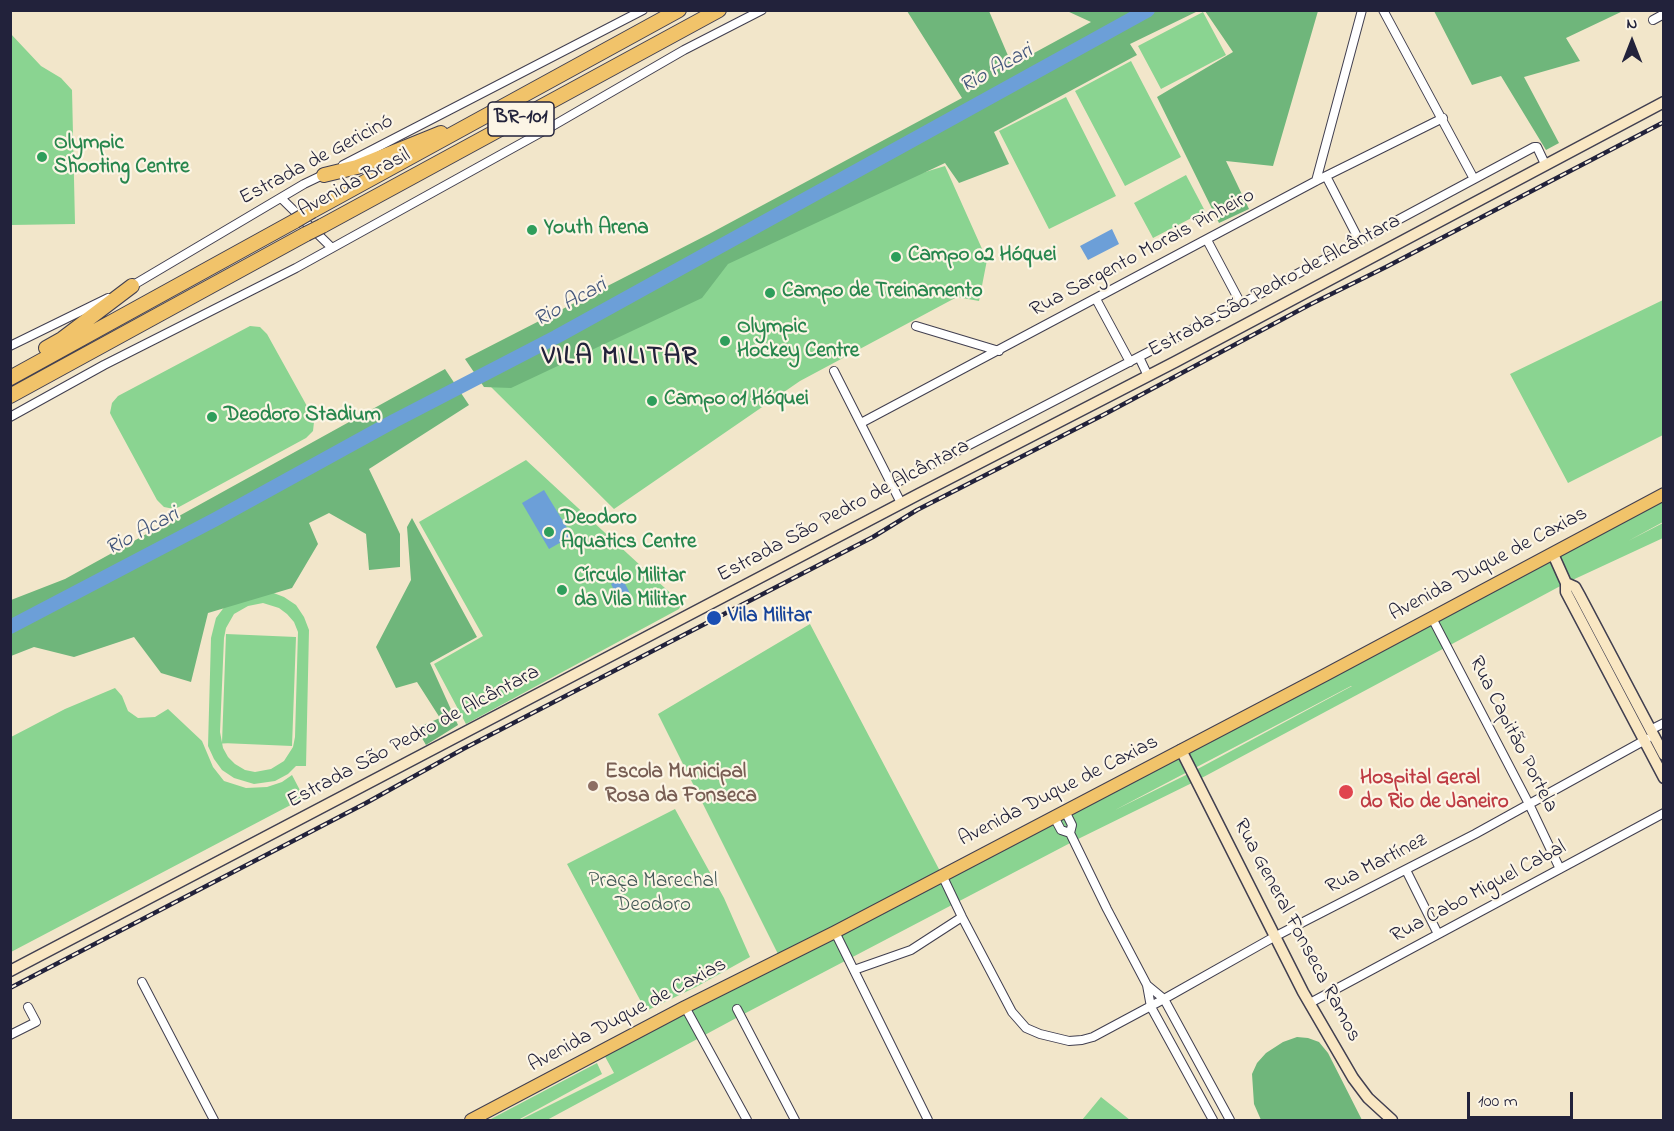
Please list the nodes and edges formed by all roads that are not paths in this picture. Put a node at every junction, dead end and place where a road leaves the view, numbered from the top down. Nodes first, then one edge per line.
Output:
1 (643, 10) edge
2 (679, 10) edge
3 (719, 10) edge
4 (762, 10) edge
5 (1362, 10) edge
6 (1383, 10) edge
7 (1664, 14) edge
8 (1653, 20) dead end
9 (1664, 102) edge
10 (1443, 118) junction
11 (475, 122) junction
12 (1545, 164) junction
13 (324, 175) junction
14 (1326, 176) junction
15 (1474, 179) junction
16 (1316, 181) junction
17 (281, 198) junction
18 (1208, 240) junction
19 (1359, 240) junction
20 (332, 248) junction
21 (132, 286) junction
22 (1096, 299) junction
23 (1241, 304) junction
24 (916, 326) dead end
25 (10, 346) edge
26 (999, 351) junction
27 (1139, 357) junction
28 (1130, 362) junction
29 (10, 369) edge
30 (834, 371) dead end
31 (1148, 376) junction
32 (10, 378) edge
33 (10, 396) edge
34 (10, 417) edge
35 (861, 423) junction
36 (892, 485) junction
37 (1664, 494) edge
38 (901, 503) junction
39 (1553, 554) junction
40 (1432, 618) junction
41 (1664, 723) edge
42 (1649, 736) junction
43 (1181, 750) junction
44 (1664, 755) edge
45 (1664, 778) edge
46 (1529, 804) junction
47 (1065, 811) junction
48 (1664, 813) edge
49 (1054, 817) junction
50 (1070, 833) junction
51 (1560, 869) junction
52 (1406, 870) junction
53 (942, 874) junction
54 (962, 917) junction
55 (835, 932) junction
56 (1438, 934) junction
57 (1274, 937) junction
58 (854, 970) junction
59 (10, 971) edge
60 (142, 982) dead end
61 (1147, 985) junction
62 (1164, 999) junction
63 (1310, 1003) junction
64 (685, 1006) junction
65 (1151, 1006) junction
66 (28, 1007) dead end
67 (737, 1009) dead end
68 (10, 1035) edge
69 (1200, 1065) junction
70 (1186, 1071) junction
71 (214, 1120) edge
72 (471, 1120) edge
73 (747, 1120) edge
74 (795, 1120) edge
75 (928, 1120) edge
76 (1213, 1120) edge
77 (1230, 1120) edge
78 (1392, 1120) edge

1 - 13 street, Estrada de Gericinó
2 - 11 highway, Avenida Brasil / BR-101
3 - 33 highway, Avenida Brasil / BR-101, bridge
4 - 20 street
5 - 16 street
6 - 10 street
7 - 8 street
9 - 12 street, Estrada São Pedro de Alcântara
10 - 14 street, Rua Sargento Morais Pinheiro
10 - 15 street
11 - 13 highway
11 - 32 highway, Avenida Brasil / BR-101, bridge
12 - 15 street
12 - 31 street, Estrada São Pedro de Alcântara
13 - 17 street, Estrada de Gericinó
14 - 16 street, Rua Sargento Morais Pinheiro
14 - 19 street
15 - 19 street
16 - 18 street, Rua Sargento Morais Pinheiro
17 - 20 street
17 - 21 street, Estrada de Gericinó
18 - 22 street, Rua Sargento Morais Pinheiro
18 - 23 street
19 - 23 street
20 - 34 street
21 - 25 street, Estrada de Gericinó
21 - 29 highway
22 - 26 street, Rua Sargento Morais Pinheiro
22 - 28 street
23 - 27 street
24 - 26 street
26 - 35 street, Rua Sargento Morais Pinheiro
27 - 28 street
27 - 31 street
28 - 36 street
30 - 35 street
31 - 38 street, Estrada São Pedro de Alcântara
35 - 36 street
36 - 38 street
37 - 39 main road, Avenida Duque de Caxias
38 - 59 street, Estrada São Pedro de Alcântara
39 - 40 main road, Avenida Duque de Caxias
39 - 42 street
40 - 43 main road, Avenida Duque de Caxias
40 - 46 street, Rua Capitão Portela
41 - 42 street, Rua Martínez
42 - 44 street
42 - 45 street
42 - 46 street, Rua Martínez
43 - 47 main road, Avenida Duque de Caxias
43 - 57 street, Rua General Fonseca Ramos
46 - 51 street, Rua Capitão Portela
46 - 52 street, Rua Martínez
47 - 49 main road, Avenida Duque de Caxias
47 - 50 street
48 - 51 street, Rua Cabo Miguel Cabal
49 - 50 street
49 - 53 main road, Avenida Duque de Caxias
50 - 61 street
51 - 56 street, Rua Cabo Miguel Cabal
52 - 56 street
52 - 57 street, Rua Martínez
53 - 54 street
53 - 55 main road, Avenida Duque de Caxias
54 - 58 street
54 - 65 street, Rua Martínez
55 - 58 street
55 - 64 main road, Avenida Duque de Caxias
56 - 63 street, Rua Cabo Miguel Cabal
57 - 62 street, Rua Martínez
57 - 63 street, Rua General Fonseca Ramos
58 - 75 street
60 - 71 street
61 - 62 street
61 - 65 street
62 - 65 street, Rua Martínez
62 - 69 street
63 - 78 street, Rua General Fonseca Ramos
64 - 72 main road, Avenida Duque de Caxias
64 - 73 street
65 - 70 street
66 - 68 street
67 - 74 street
69 - 70 street
69 - 77 street
70 - 76 street

